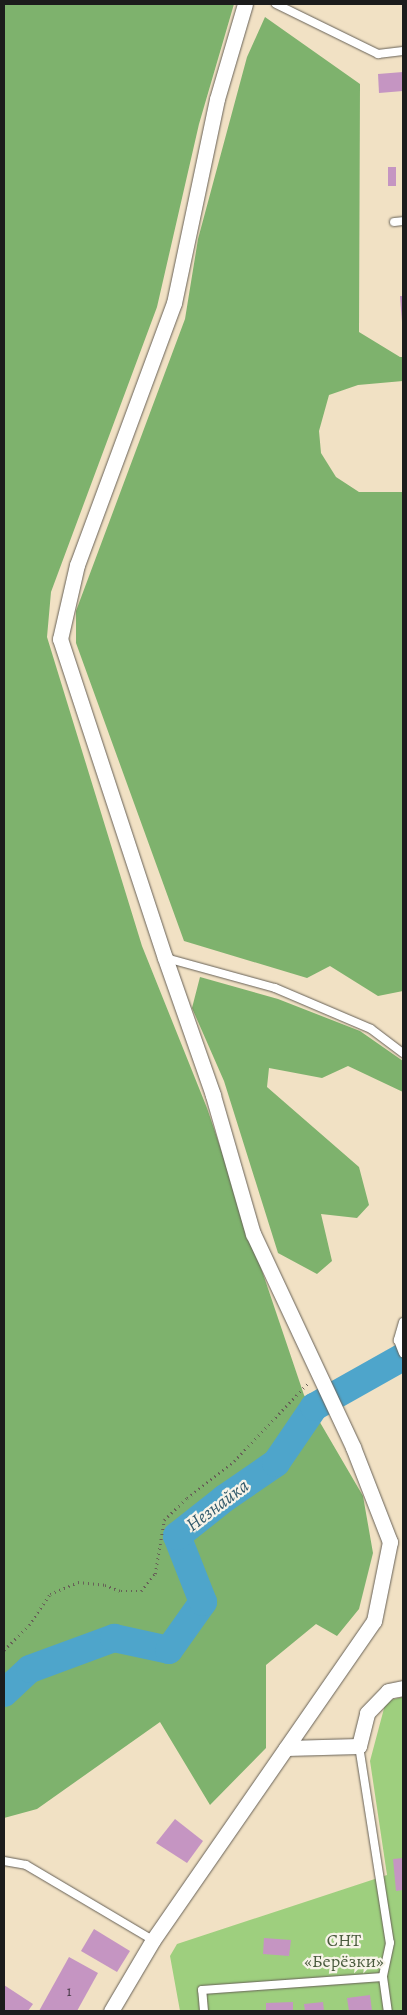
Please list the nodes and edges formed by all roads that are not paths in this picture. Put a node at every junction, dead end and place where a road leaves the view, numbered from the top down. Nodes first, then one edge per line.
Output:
1 (245, 4) edge
2 (276, 4) edge
3 (403, 52) edge
4 (403, 221) edge
5 (394, 222) dead end
6 (165, 958) junction
7 (403, 1053) edge
8 (403, 1322) edge
9 (403, 1353) edge
10 (403, 1688) edge
11 (358, 1746) junction
12 (286, 1748) junction
13 (4, 1861) edge
14 (153, 1940) junction
15 (383, 1976) junction
16 (111, 2011) edge
17 (204, 2011) edge
18 (388, 2011) edge

1 - 6 street
2 - 3 lane
4 - 5 lane
6 - 7 lane
6 - 12 street
8 - 9 lane
10 - 11 street
11 - 12 street
11 - 15 lane
12 - 14 street
13 - 14 lane
14 - 16 street
15 - 17 lane
15 - 18 lane

